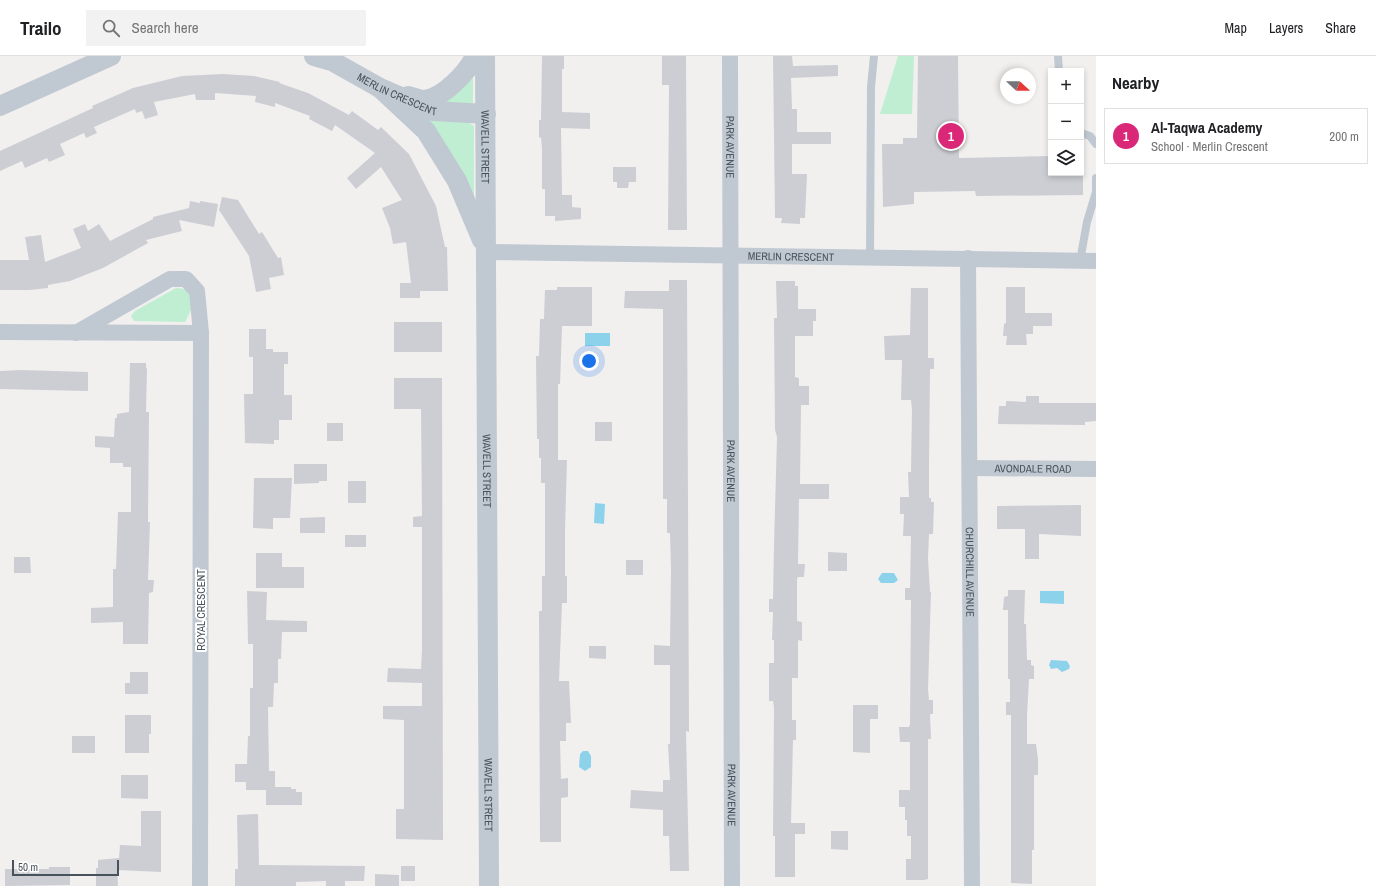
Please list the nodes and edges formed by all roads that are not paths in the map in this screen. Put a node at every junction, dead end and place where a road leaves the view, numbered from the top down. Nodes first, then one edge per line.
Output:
1 (111, 56) edge
2 (314, 56) edge
3 (475, 56) edge
4 (485, 56) edge
5 (730, 56) edge
6 (874, 56) edge
7 (1058, 56) edge
8 (1059, 68) edge
9 (380, 88) junction
10 (0, 106) edge
11 (486, 114) junction
12 (1084, 134) edge
13 (1096, 144) edge
14 (1096, 178) edge
15 (486, 252) junction
16 (731, 255) junction
17 (870, 257) junction
18 (968, 258) junction
19 (1080, 261) junction
20 (1096, 261) edge
21 (0, 332) edge
22 (76, 332) junction
23 (201, 333) junction
24 (970, 468) junction
25 (1096, 469) edge
26 (200, 886) edge
27 (489, 886) edge
28 (732, 886) edge
29 (972, 886) edge

1 - 10 street
2 - 9 street, MERLIN CRESCENT
3 - 9 street
4 - 11 street, WAVELL STREET
5 - 16 street, PARK AVENUE
6 - 17 lane
7 - 8 lane
9 - 11 street, MERLIN CRESCENT
9 - 15 street
11 - 15 street, WAVELL STREET
12 - 13 lane
14 - 19 lane
15 - 16 street, MERLIN CRESCENT
15 - 27 street, WAVELL STREET
16 - 17 street, MERLIN CRESCENT
16 - 28 street, PARK AVENUE
17 - 18 street, MERLIN CRESCENT
18 - 19 street, MERLIN CRESCENT
18 - 24 street, CHURCHILL AVENUE
19 - 20 street, MERLIN CRESCENT
21 - 22 street, ROYAL CRESCENT
22 - 23 street, ROYAL CRESCENT
22 - 23 street, ROYAL CRESCENT
23 - 26 street, ROYAL CRESCENT
24 - 25 street, AVONDALE ROAD
24 - 29 street, CHURCHILL AVENUE

